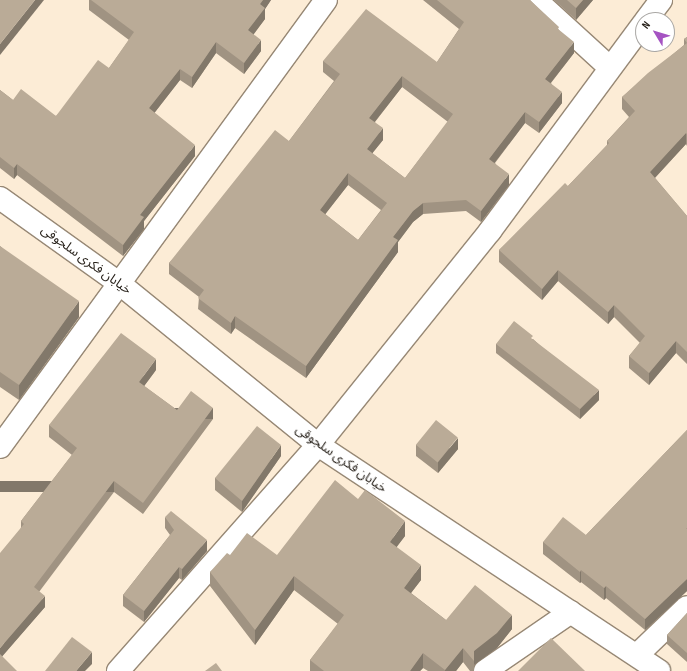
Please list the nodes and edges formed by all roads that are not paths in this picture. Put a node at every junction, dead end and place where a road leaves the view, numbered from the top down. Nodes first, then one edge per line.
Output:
1 (326, 0) edge
2 (536, 0) edge
3 (661, 0) edge
4 (652, 12) edge
5 (635, 34) edge
6 (609, 67) junction
7 (0, 198) edge
8 (120, 284) junction
9 (318, 445) junction
10 (0, 448) edge
11 (687, 607) edge
12 (571, 612) junction
13 (637, 655) junction
14 (118, 671) edge
15 (485, 671) edge
16 (659, 671) edge

1 - 8 street
2 - 6 street
3 - 4 street
5 - 6 street
6 - 9 street
7 - 8 street, خیابان فکری سلجوقی
8 - 9 street, خیابان فکری سلجوقی
8 - 10 street
9 - 12 street, خیابان فکری سلجوقی
9 - 14 street
11 - 13 street
12 - 13 street, خیابان فکری سلجوقی
12 - 15 street
13 - 16 street, خیابان فکری سلجوقی

